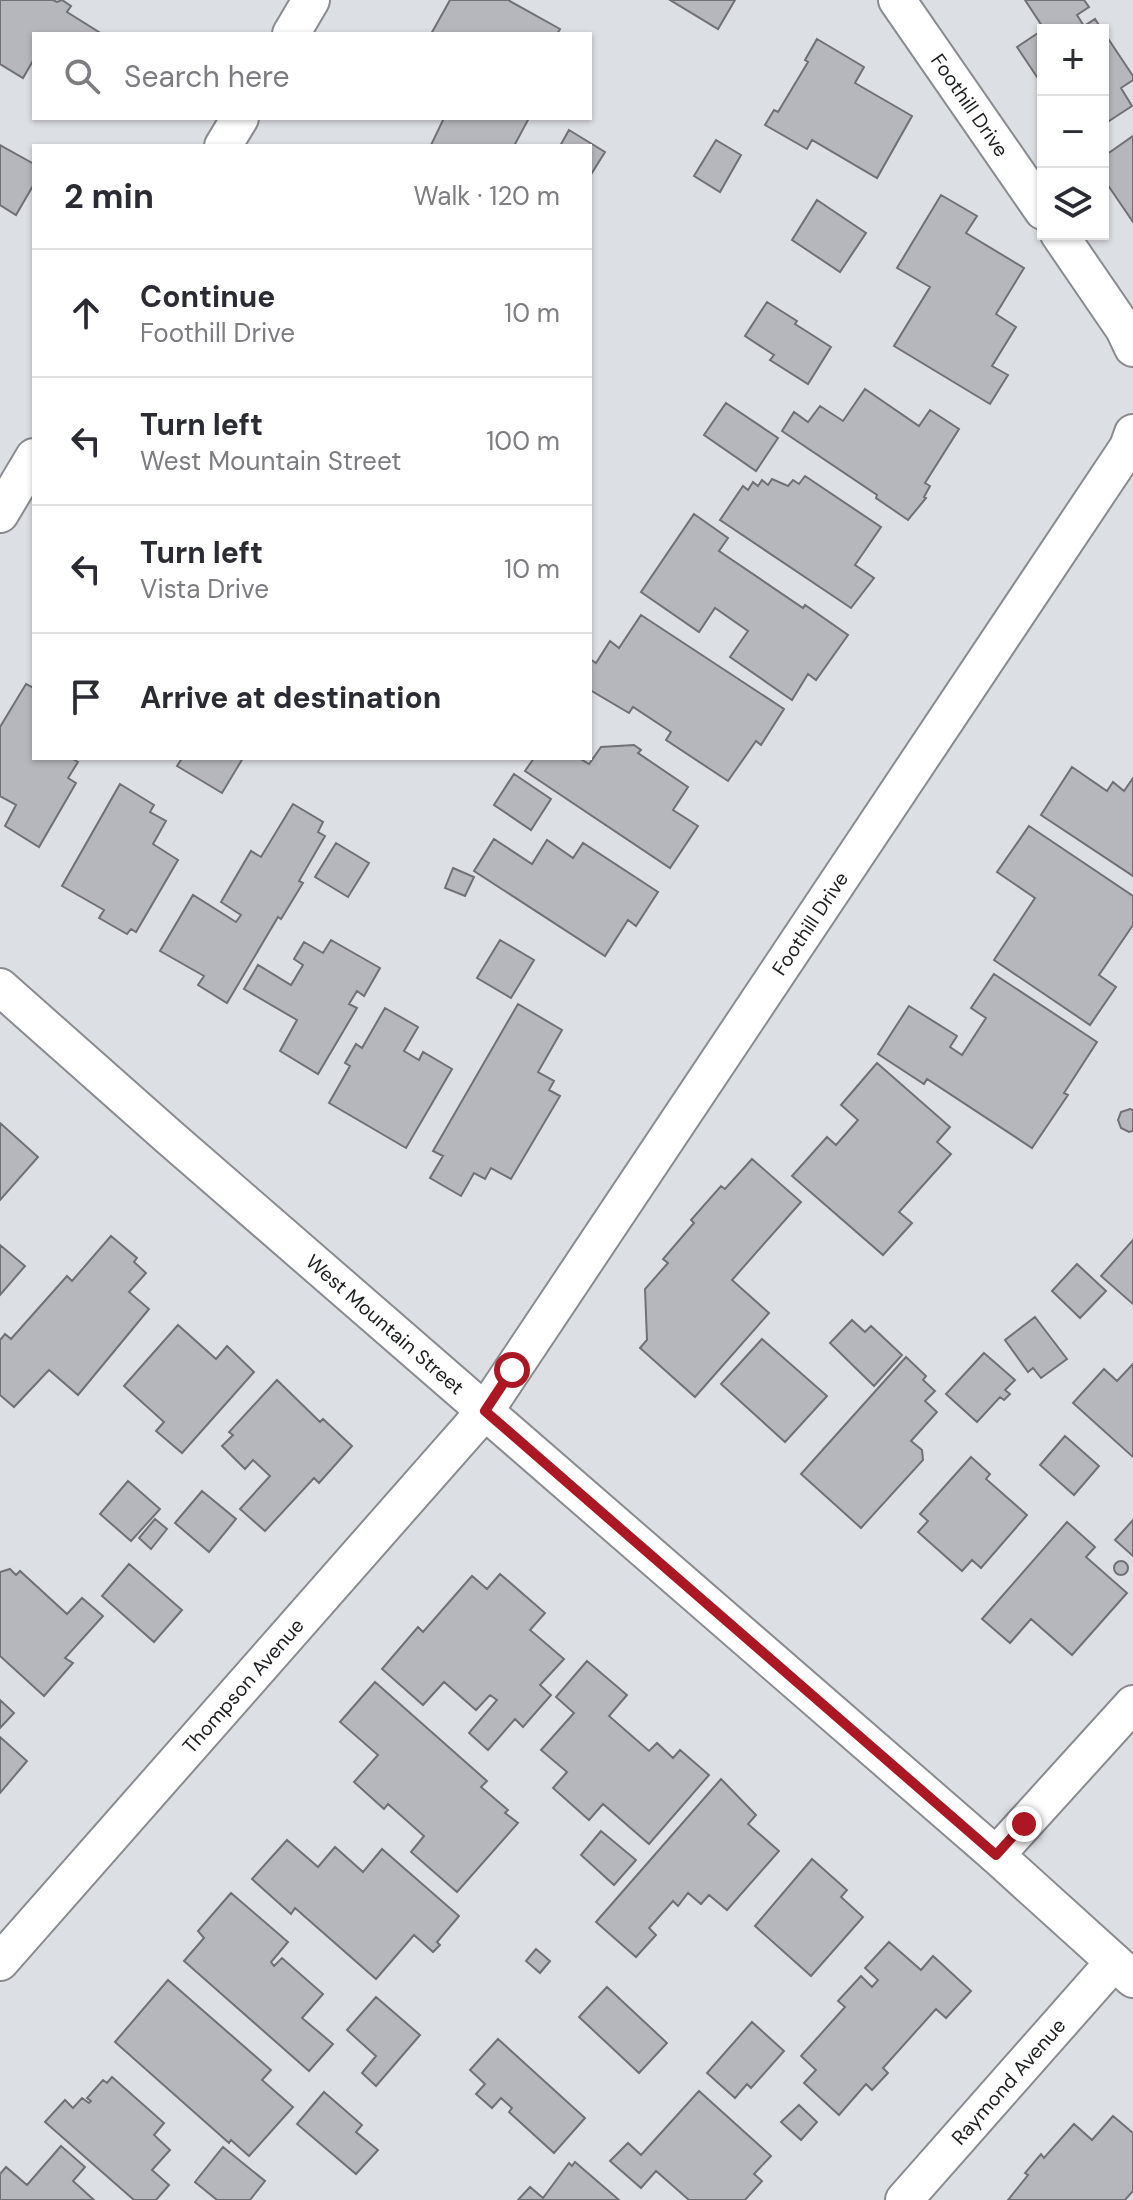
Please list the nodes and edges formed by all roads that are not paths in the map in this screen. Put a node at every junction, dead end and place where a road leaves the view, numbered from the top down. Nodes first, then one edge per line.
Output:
1 (311, 0) edge
2 (897, 0) edge
3 (292, 32) edge
4 (239, 120) edge
5 (224, 144) edge
6 (1037, 202) edge
7 (1063, 240) edge
8 (1133, 348) edge
9 (1133, 433) edge
10 (32, 460) edge
11 (0, 514) edge
12 (0, 987) edge
13 (485, 1411) junction
14 (1133, 1704) edge
15 (996, 1855) junction
16 (0, 1962) edge
17 (1124, 1971) edge
18 (904, 2200) edge

1 - 3 street
2 - 6 street, Foothill Drive
4 - 5 street
7 - 8 street
9 - 13 street, Foothill Drive
10 - 11 street
12 - 13 street, West Mountain Street
13 - 15 street, West Mountain Street
13 - 16 street, Thompson Avenue
14 - 15 street
15 - 17 street, West Mountain Street
17 - 18 street, Raymond Avenue

